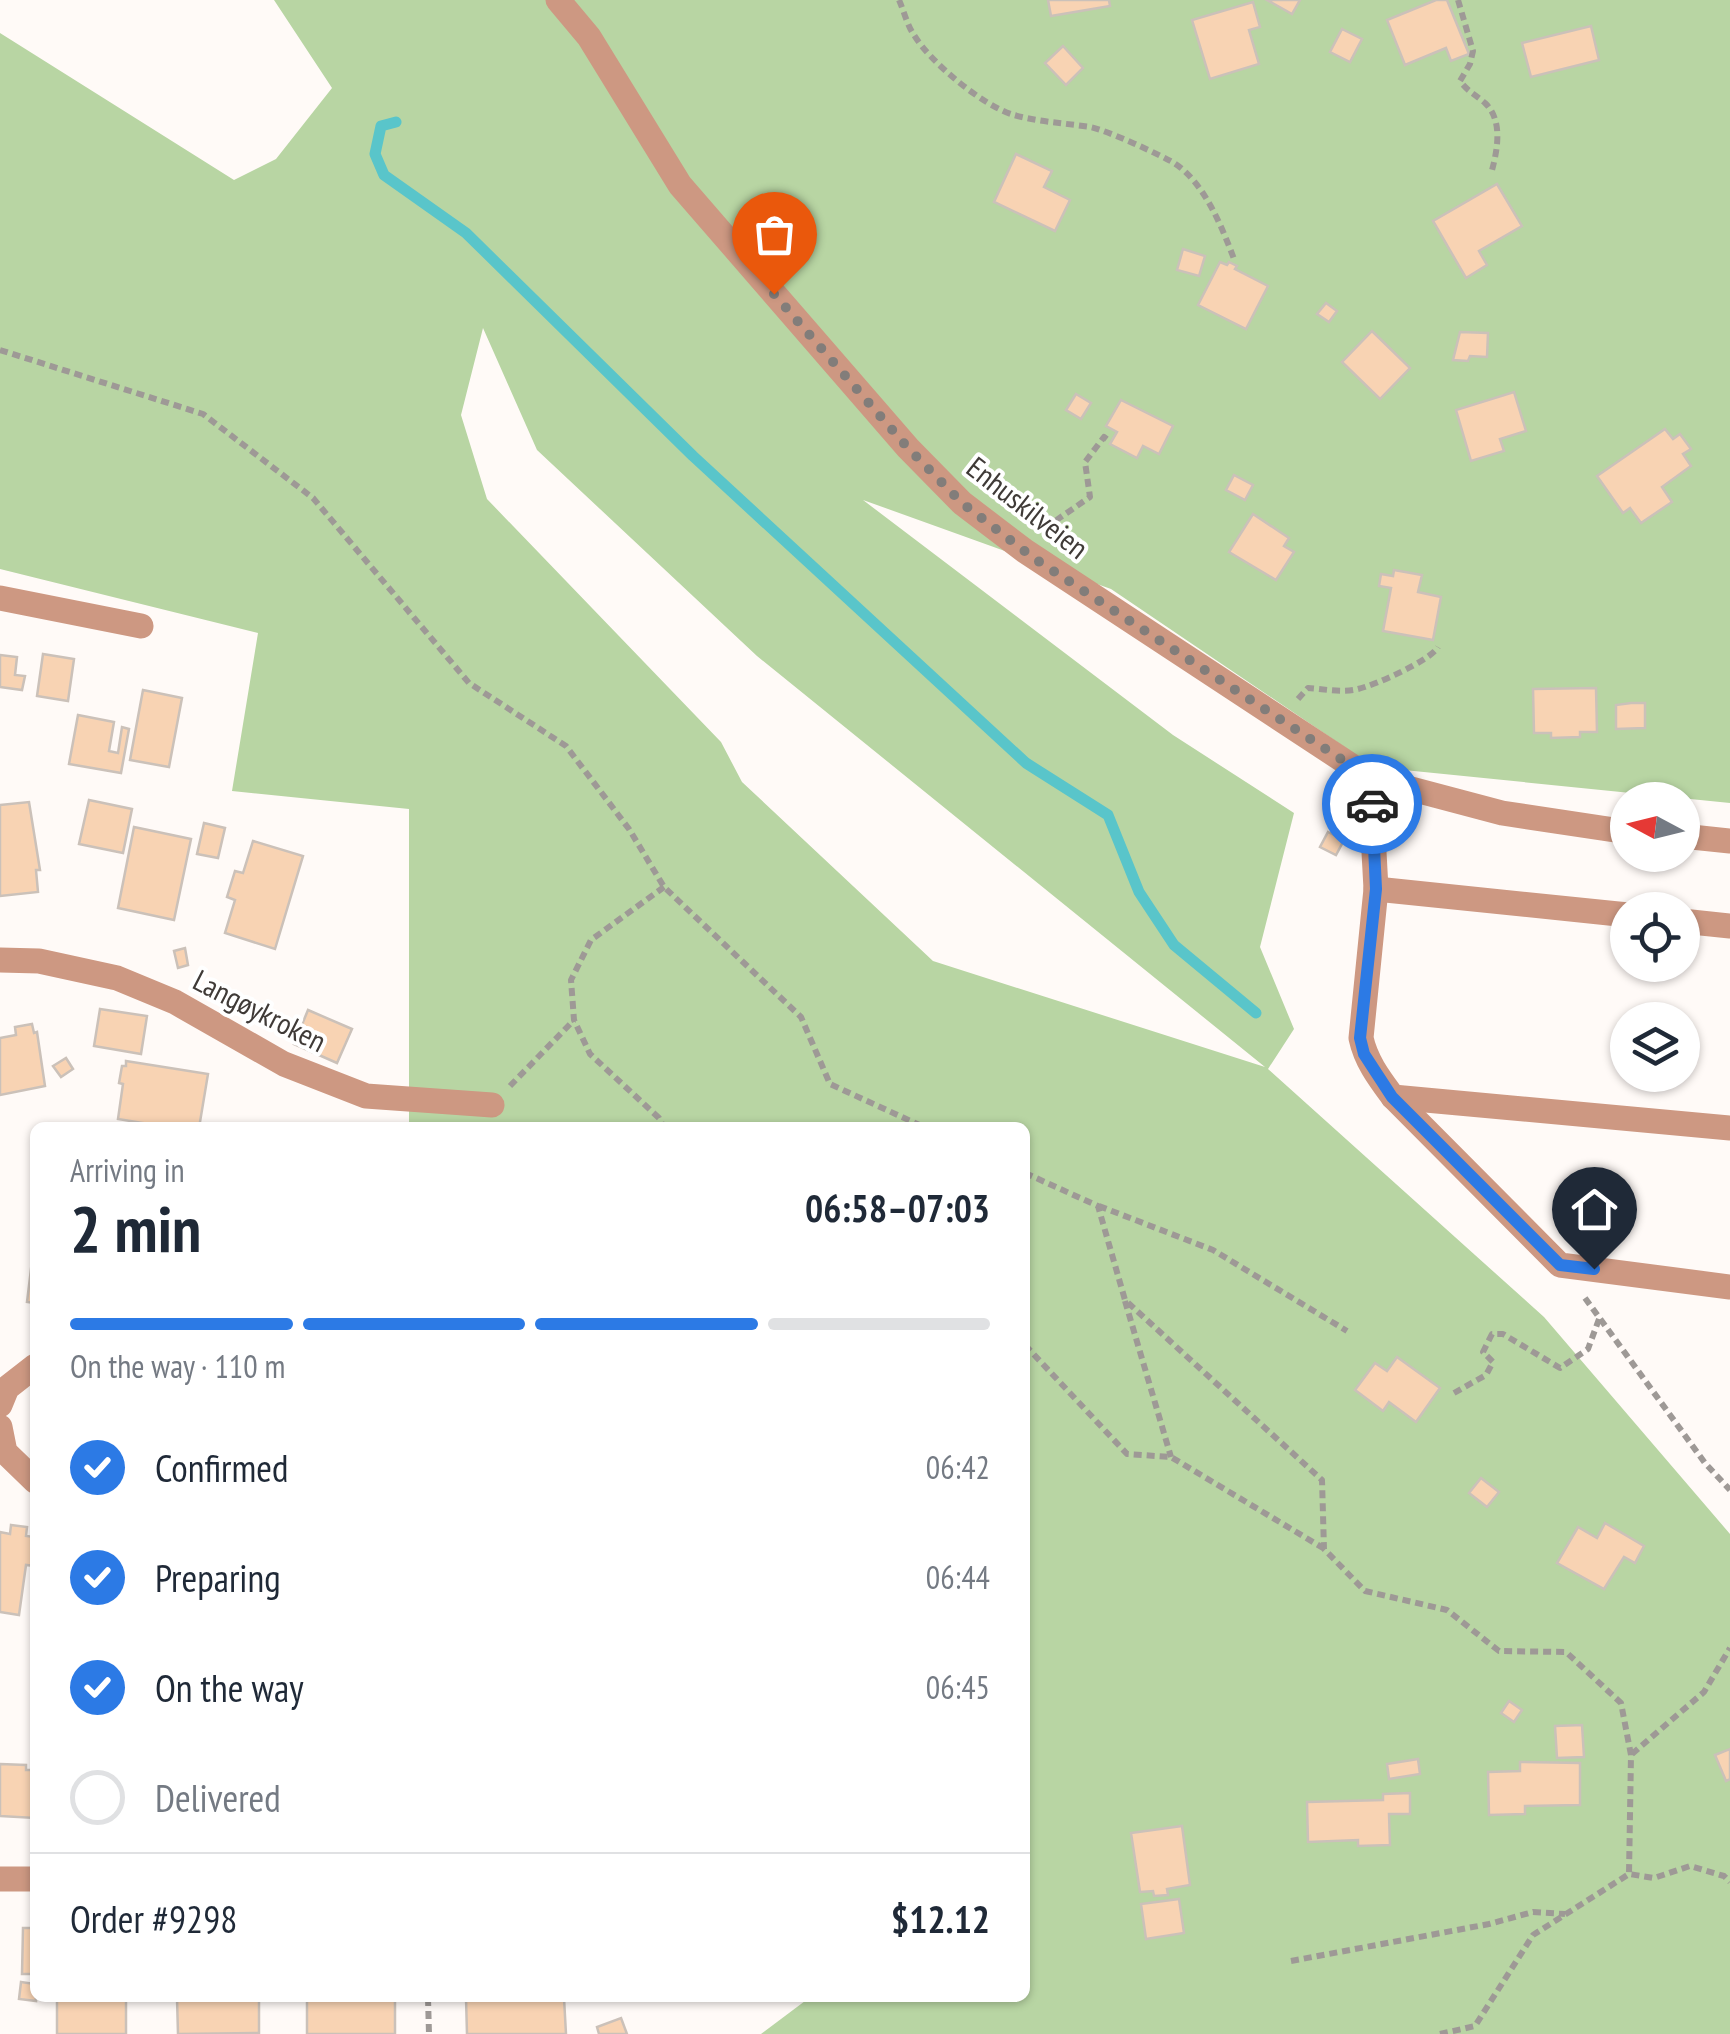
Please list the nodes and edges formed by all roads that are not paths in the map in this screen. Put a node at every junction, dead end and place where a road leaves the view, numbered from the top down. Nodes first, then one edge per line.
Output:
1 (558, 0) edge
2 (0, 598) edge
3 (141, 626) dead end
4 (1370, 778) junction
5 (1610, 829) edge
6 (1700, 838) edge
7 (1730, 840) edge
8 (1376, 889) junction
9 (1610, 913) edge
10 (1700, 923) edge
11 (1730, 926) edge
12 (0, 960) edge
13 (1392, 1097) junction
14 (492, 1105) road end
15 (1730, 1128) edge
16 (1730, 1287) edge
17 (30, 1370) edge
18 (0, 1405) edge
19 (0, 1427) edge
20 (30, 1476) edge
21 (30, 1878) edge
22 (0, 1880) edge

1 - 4 street, Enhuskilveien
2 - 3 street
4 - 5 street, Enhuskilveien
4 - 8 street
6 - 7 street
8 - 9 street
8 - 13 street
10 - 11 street
12 - 14 street, Langøykroken
13 - 15 street
13 - 16 street
17 - 18 street
19 - 20 street
21 - 22 street

